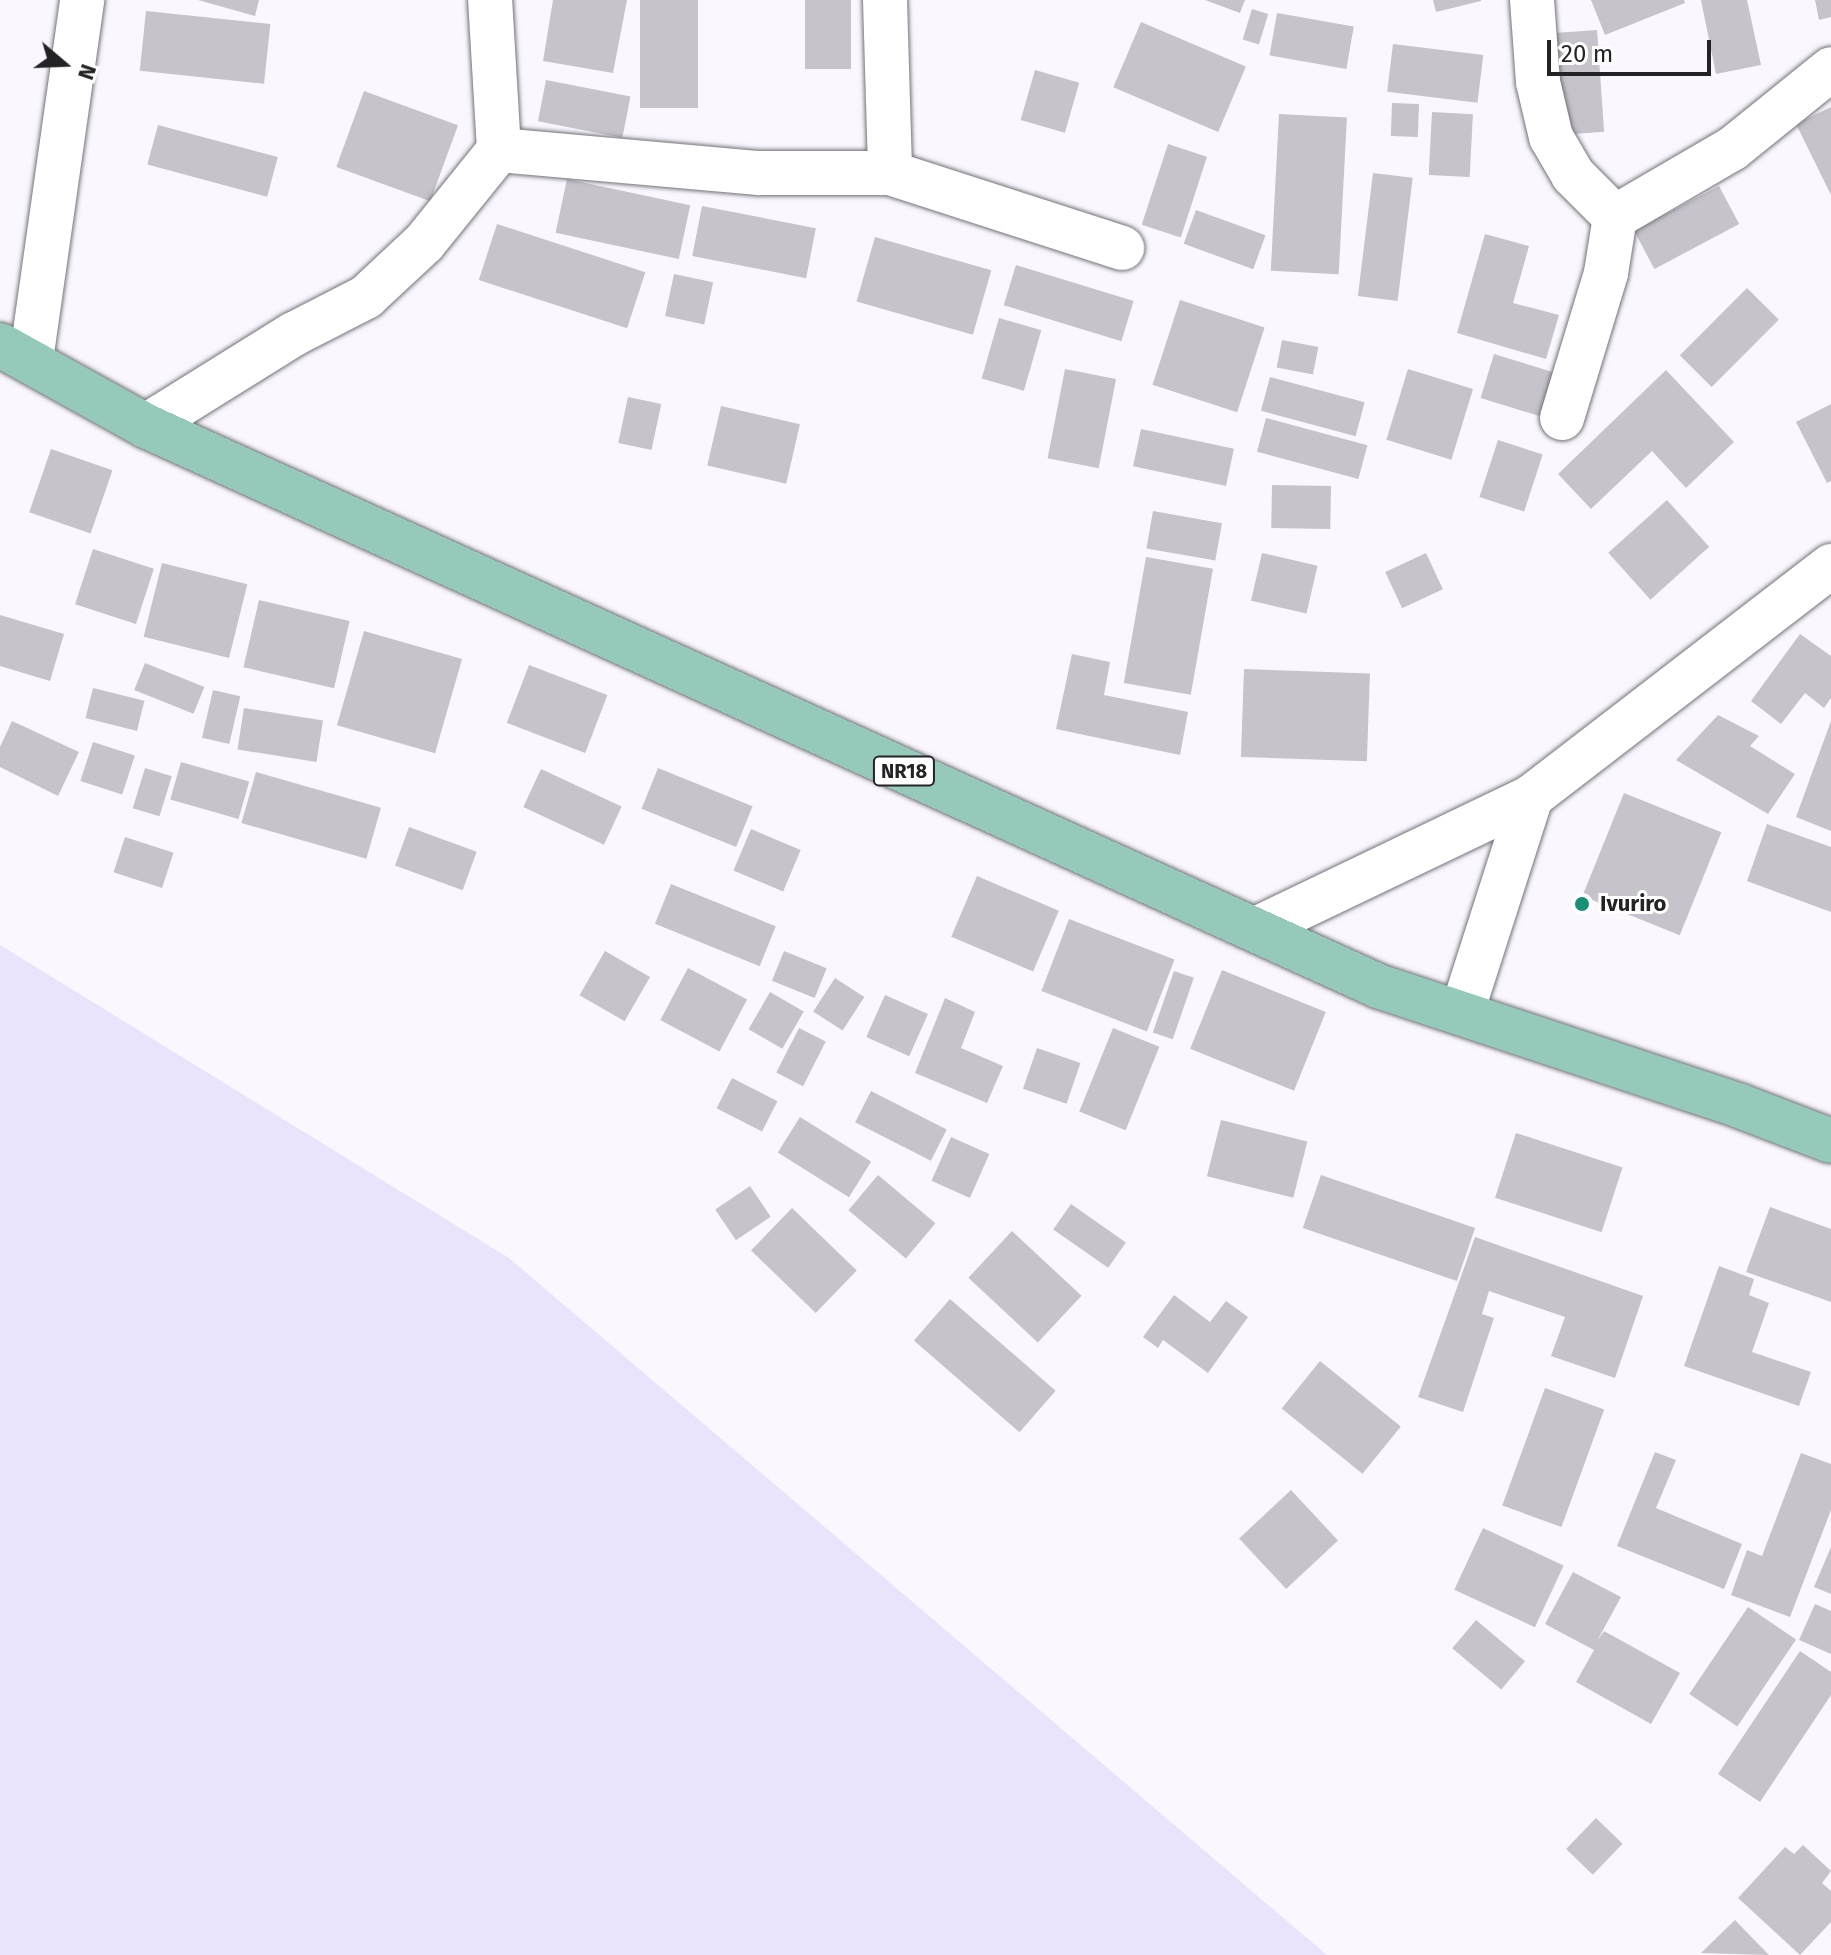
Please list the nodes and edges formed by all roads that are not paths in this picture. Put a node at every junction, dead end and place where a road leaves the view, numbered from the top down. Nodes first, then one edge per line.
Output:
1 (82, 0) edge
2 (490, 0) edge
3 (885, 0) edge
4 (1532, 0) edge
5 (1831, 69) edge
6 (499, 150) junction
7 (890, 173) junction
8 (1615, 217) junction
9 (1122, 248) dead end
10 (16, 353) edge
11 (1562, 418) dead end
12 (146, 426) junction
13 (1831, 566) edge
14 (1531, 797) junction
15 (1256, 929) junction
16 (1462, 1012) junction
17 (1831, 1141) edge

1 - 10 street
2 - 6 street
3 - 7 street
4 - 8 street
5 - 8 street
6 - 7 street
6 - 12 street
7 - 9 street
8 - 11 street
10 - 12 main road, NR18
12 - 15 main road, NR18
13 - 14 street
14 - 15 street
14 - 16 street
15 - 16 main road, NR18
16 - 17 main road, NR18

